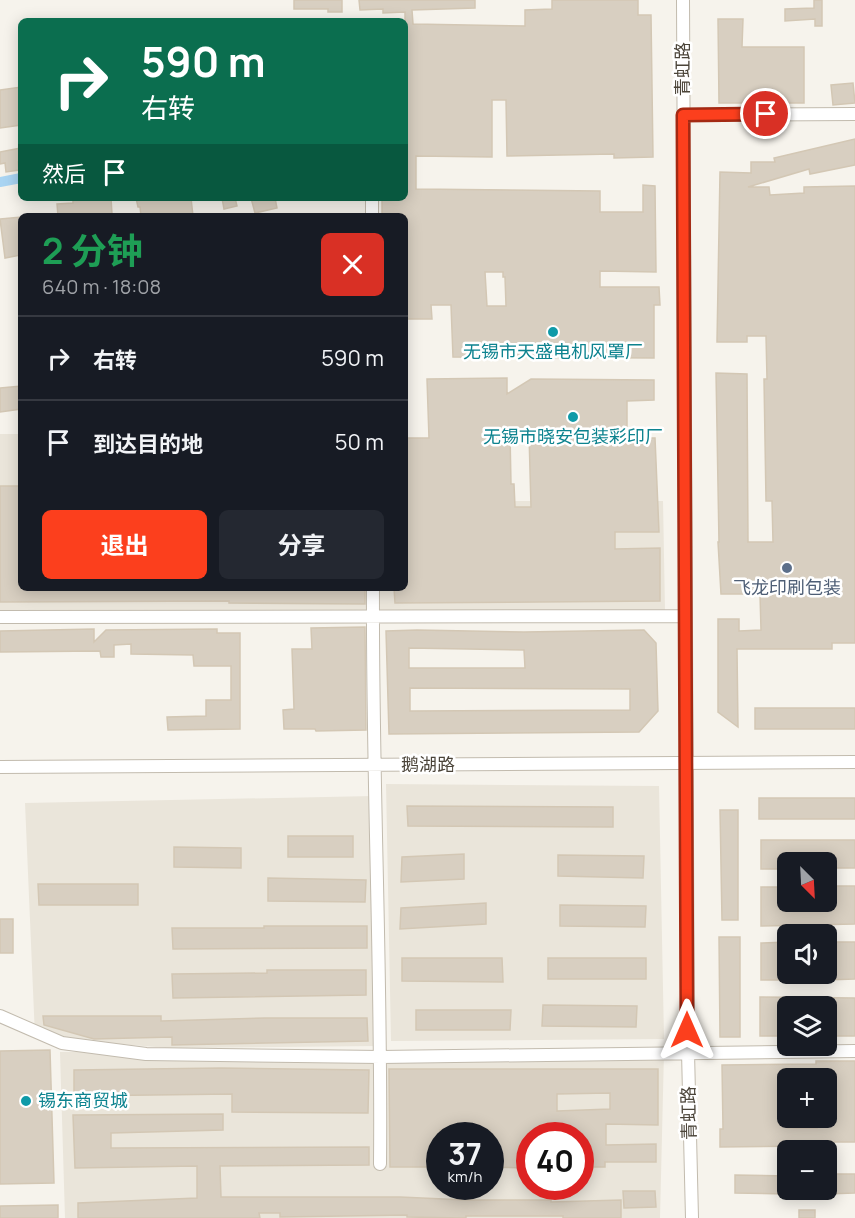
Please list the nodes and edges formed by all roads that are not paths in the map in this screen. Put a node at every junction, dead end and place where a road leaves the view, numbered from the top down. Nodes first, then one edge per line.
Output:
1 (682, 0) edge
2 (855, 114) edge
3 (683, 115) junction
4 (373, 591) edge
5 (686, 616) junction
6 (0, 617) edge
7 (373, 617) junction
8 (855, 762) edge
9 (687, 763) junction
10 (0, 766) edge
11 (375, 766) junction
12 (0, 1016) edge
13 (855, 1051) edge
14 (688, 1052) junction
15 (381, 1057) junction
16 (380, 1164) dead end
17 (692, 1218) edge

1 - 3 street, 青虹路
2 - 3 street
3 - 5 street, 青虹路
4 - 7 street
5 - 7 street
5 - 9 street, 青虹路
6 - 7 street
7 - 11 street
8 - 9 street, 鹅湖路
9 - 11 street, 鹅湖路
9 - 14 street, 青虹路
10 - 11 street, 鹅湖路
11 - 15 street
12 - 15 street
13 - 14 street
14 - 15 street
14 - 17 street, 青虹路
15 - 16 street

